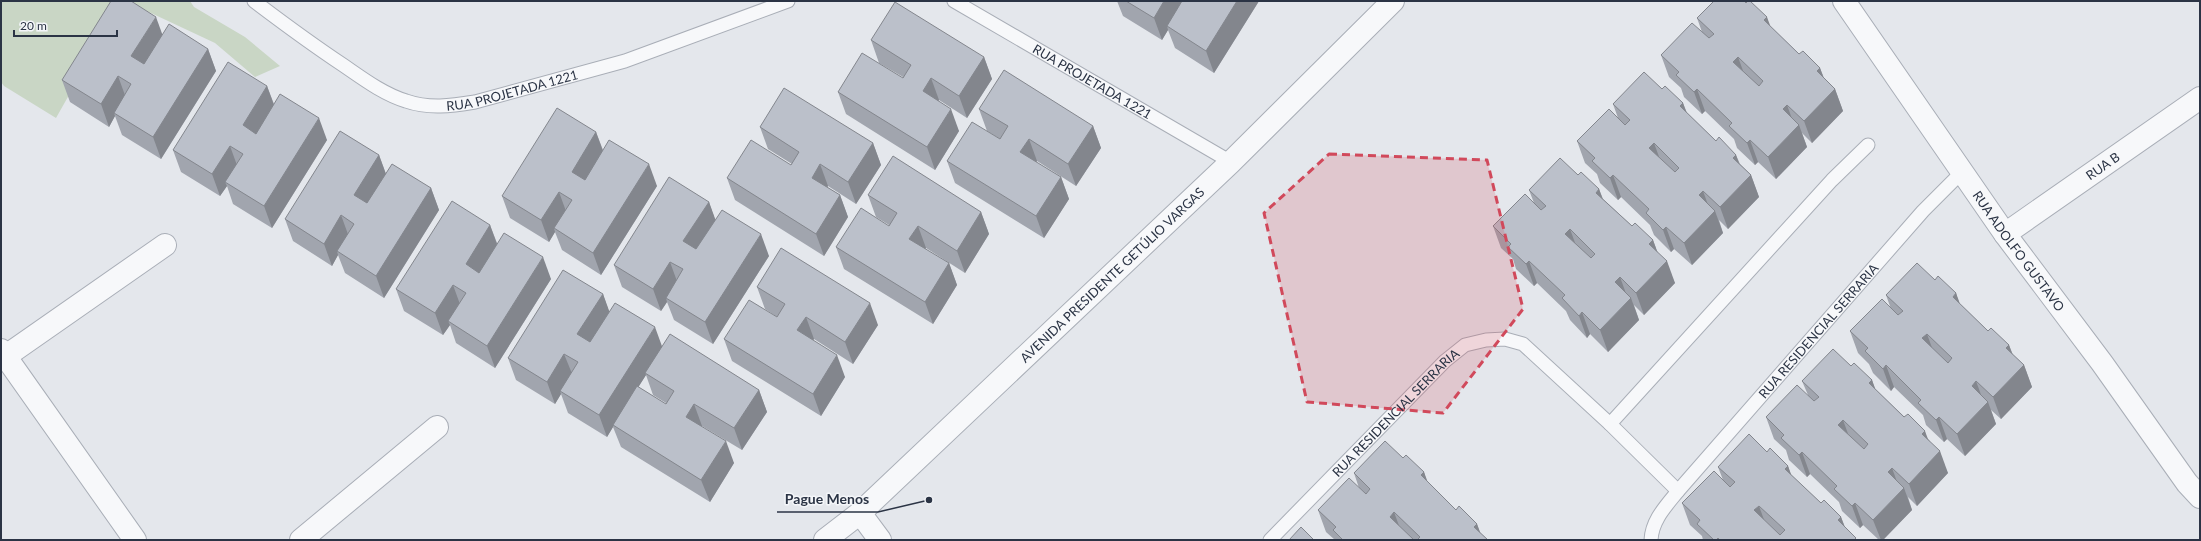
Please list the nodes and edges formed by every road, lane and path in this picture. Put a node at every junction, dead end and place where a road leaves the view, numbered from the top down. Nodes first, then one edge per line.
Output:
1 (254, 1) edge
2 (788, 1) edge
3 (954, 1) edge
4 (1393, 1) edge
5 (1844, 1) edge
6 (2200, 98) edge
7 (1868, 145) dead end
8 (1230, 162) junction
9 (1962, 172) junction
10 (2005, 234) junction
11 (165, 245) dead end
12 (3, 353) edge
13 (1610, 424) junction
14 (437, 427) dead end
15 (1678, 491) junction
16 (2200, 497) edge
17 (860, 513) junction
18 (135, 540) edge
19 (301, 540) edge
20 (824, 540) edge
21 (880, 540) edge
22 (1270, 540) edge
23 (1651, 540) edge

1 - 2 lane, RUA PROJETADA 1221
3 - 8 lane, RUA PROJETADA 1221
4 - 8 street, AVENIDA PRESIDENTE GETÚLIO VARGAS
5 - 9 street, RUA ADOLFO GUSTAVO
6 - 10 street, RUA B
7 - 13 lane
8 - 17 street, AVENIDA PRESIDENTE GETÚLIO VARGAS
9 - 10 street, RUA ADOLFO GUSTAVO
9 - 15 lane, RUA RESIDENCIAL SERRARIA
10 - 16 street, RUA ADOLFO GUSTAVO
11 - 12 street
12 - 18 street
13 - 15 lane, RUA RESIDENCIAL SERRARIA
13 - 22 lane, RUA RESIDENCIAL SERRARIA
14 - 19 street
15 - 23 lane, RUA RESIDENCIAL SERRARIA
17 - 20 street, AVENIDA PRESIDENTE GETÚLIO VARGAS
17 - 21 street

